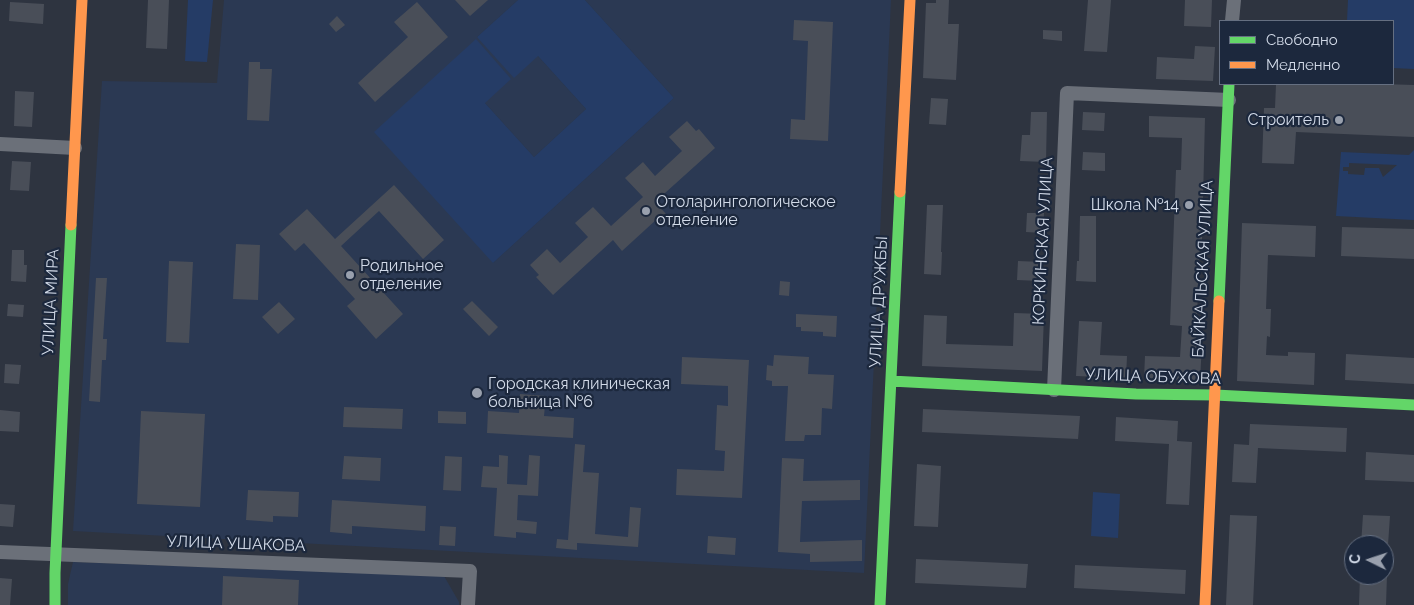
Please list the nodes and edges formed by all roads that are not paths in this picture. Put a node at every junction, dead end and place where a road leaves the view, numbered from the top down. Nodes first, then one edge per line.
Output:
1 (82, 0) edge
2 (910, 0) edge
3 (1234, 0) edge
4 (1232, 20) edge
5 (1230, 85) edge
6 (1229, 100) junction
7 (0, 144) edge
8 (75, 148) junction
9 (891, 381) junction
10 (1054, 390) junction
11 (1215, 396) junction
12 (1414, 405) edge
13 (0, 552) edge
14 (56, 555) junction
15 (56, 605) edge
16 (468, 605) edge
17 (880, 605) edge
18 (1205, 605) edge

1 - 8 street, УЛИЦА МИРА
2 - 9 street, УЛИЦА ДРУЖБЫ
3 - 4 street
5 - 6 street, БАЙКАЛЬСКАЯ УЛИЦА
6 - 10 street, КОРКИНСКАЯ УЛИЦА
6 - 11 street, БАЙКАЛЬСКАЯ УЛИЦА
7 - 8 street
8 - 14 street, УЛИЦА МИРА
9 - 10 street, УЛИЦА ОБУХОВА
9 - 17 street, УЛИЦА ДРУЖБЫ
10 - 11 street, УЛИЦА ОБУХОВА
11 - 12 street, УЛИЦА ОБУХОВА
11 - 18 street, БАЙКАЛЬСКАЯ УЛИЦА
13 - 14 street, УЛИЦА УШАКОВА
14 - 15 street, УЛИЦА МИРА
14 - 16 street, УЛИЦА УШАКОВА

